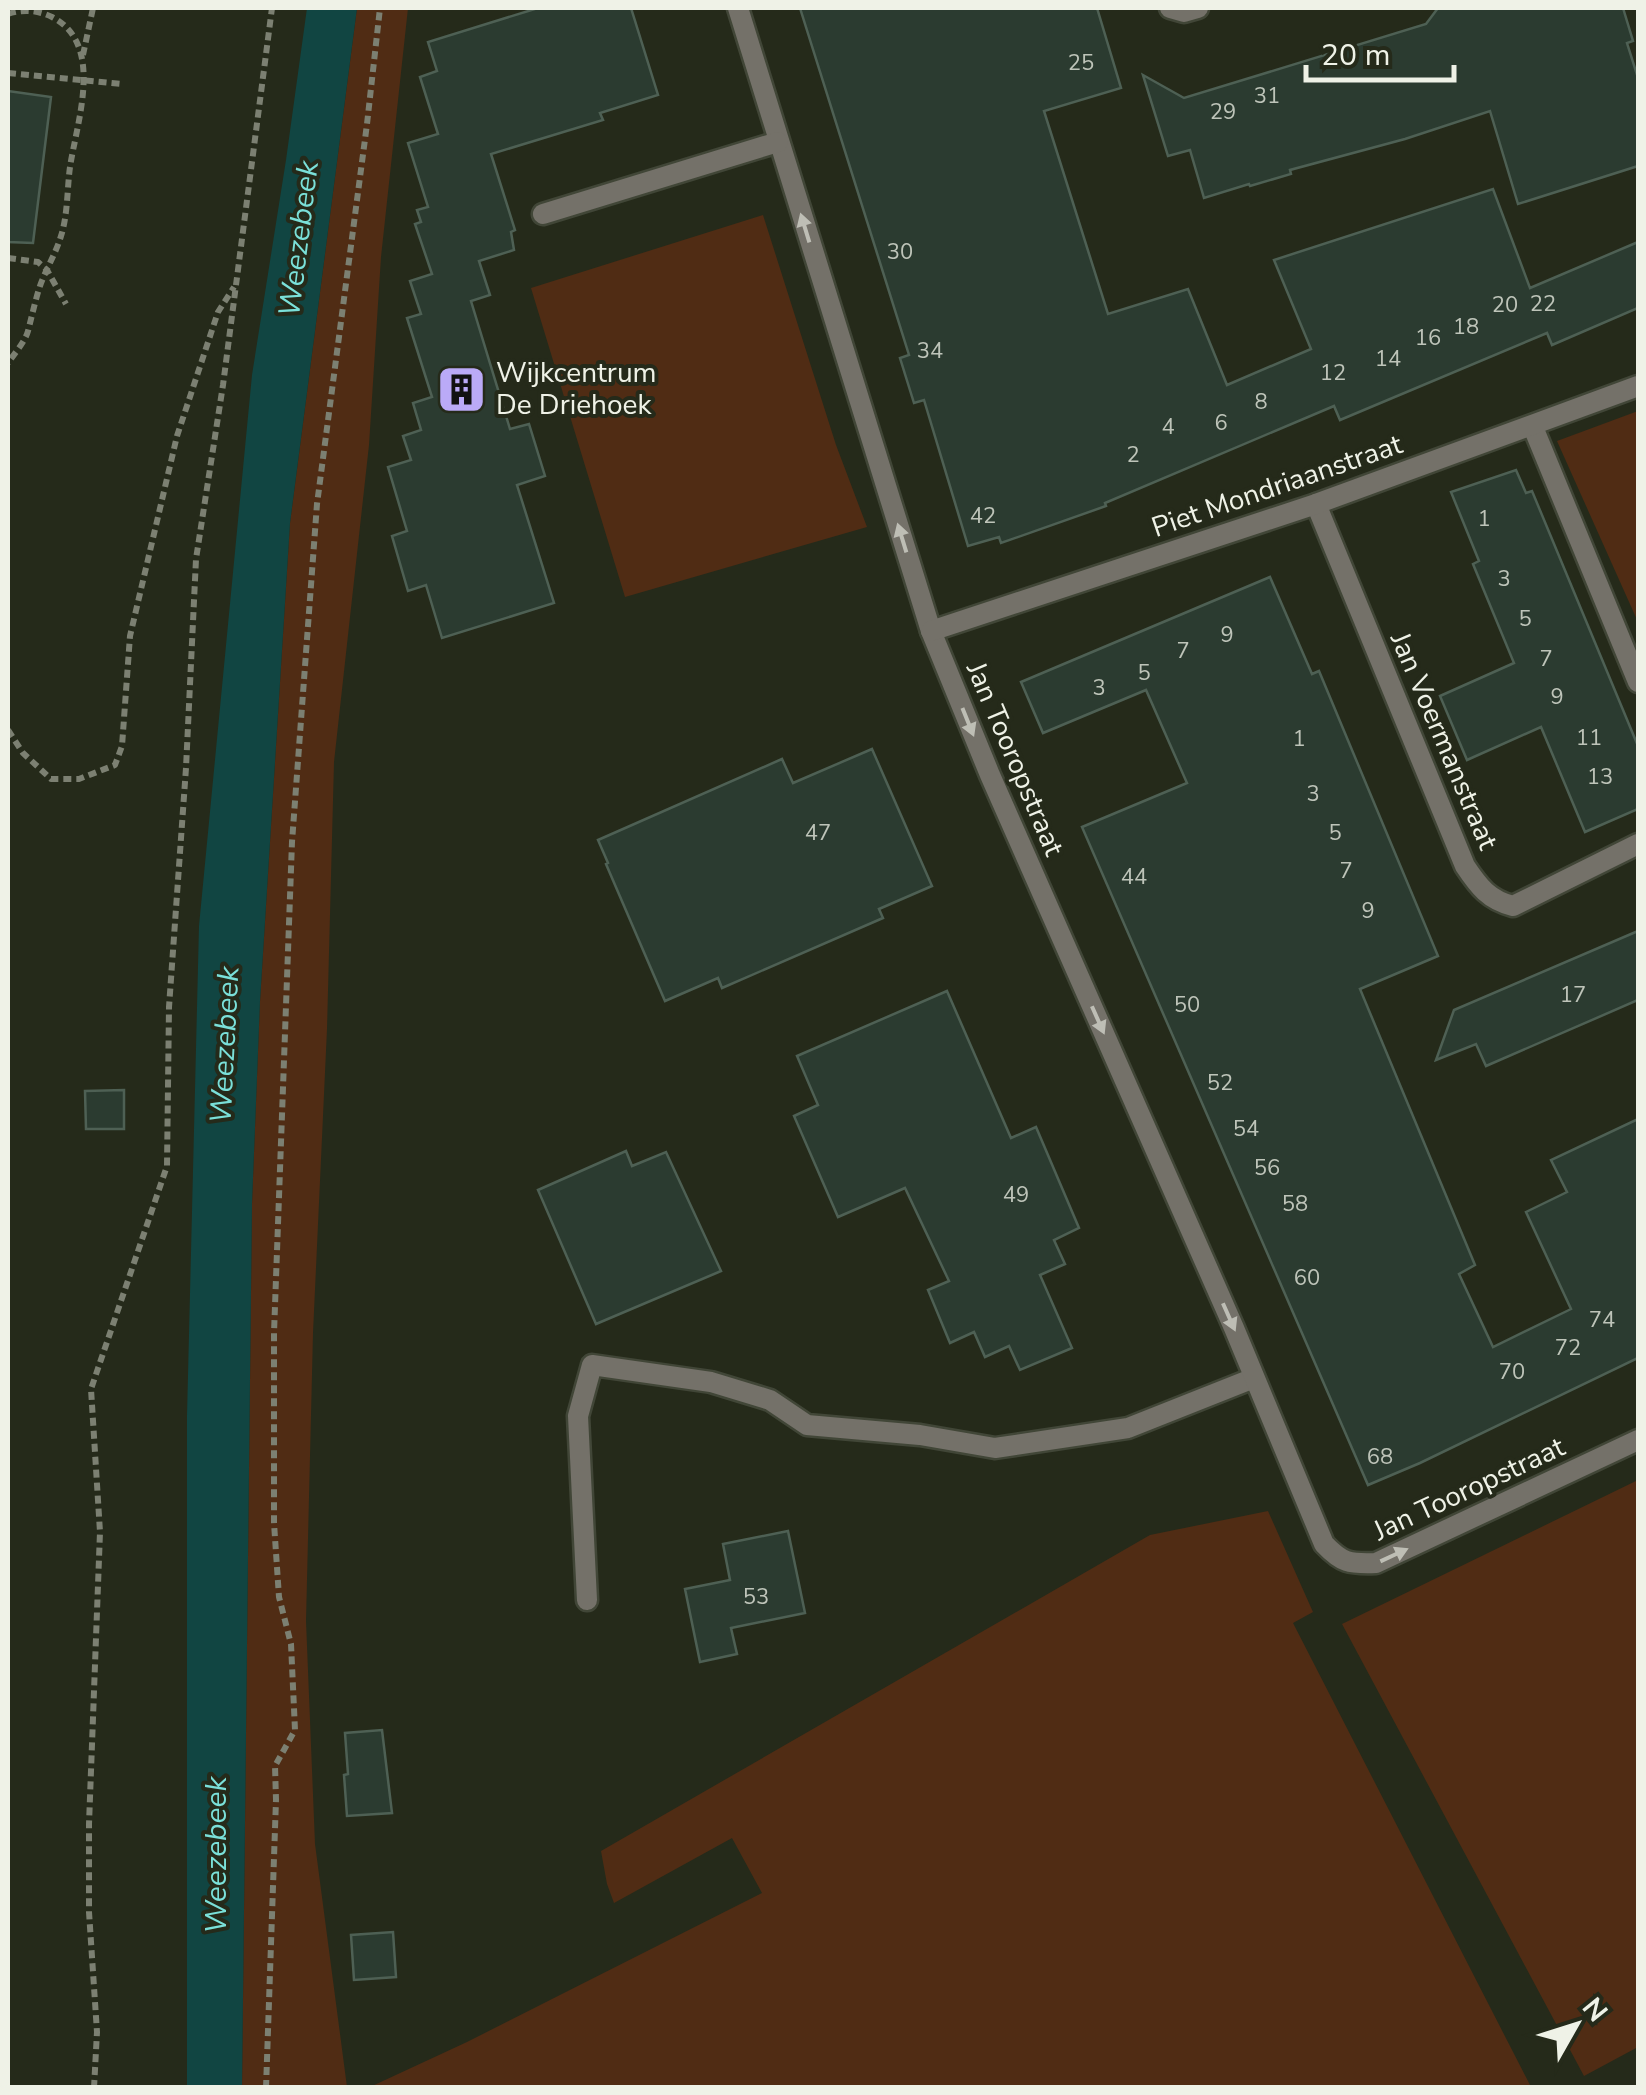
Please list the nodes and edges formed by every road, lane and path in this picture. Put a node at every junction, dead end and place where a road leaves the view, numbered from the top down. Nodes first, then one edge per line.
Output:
1 (93, 8) edge
2 (272, 8) edge
3 (380, 8) edge
4 (738, 8) edge
5 (1170, 8) edge
6 (1198, 8) edge
7 (8, 14) edge
8 (83, 56) junction
9 (8, 74) edge
10 (82, 81) junction
11 (121, 84) dead end
12 (778, 142) junction
13 (543, 214) dead end
14 (8, 258) edge
15 (47, 270) junction
16 (237, 281) junction
17 (66, 304) dead end
18 (8, 364) edge
19 (1638, 386) edge
20 (1532, 426) junction
21 (1316, 504) junction
22 (931, 632) junction
23 (1638, 682) edge
24 (8, 730) edge
25 (1638, 844) edge
26 (1254, 1378) junction
27 (1638, 1440) edge
28 (586, 1600) dead end
29 (94, 2088) edge
30 (266, 2088) edge

1 - 8 path
2 - 16 path
3 - 30 path
4 - 12 street, Jan Tooropstraat
5 - 6 street
7 - 8 path
8 - 10 path
9 - 10 path
10 - 11 path
10 - 15 path
12 - 13 street
22 -> 12 street, Jan Tooropstraat
14 - 15 path
15 - 17 path
15 - 18 path
16 - 24 path
16 - 29 path
19 - 20 street, Piet Mondriaanstraat
20 - 21 street, Piet Mondriaanstraat
20 - 23 street
21 - 22 street, Piet Mondriaanstraat
21 - 25 street, Jan Voermanstraat
22 -> 26 street, Jan Tooropstraat
26 -> 27 street, Jan Tooropstraat
26 - 28 street

